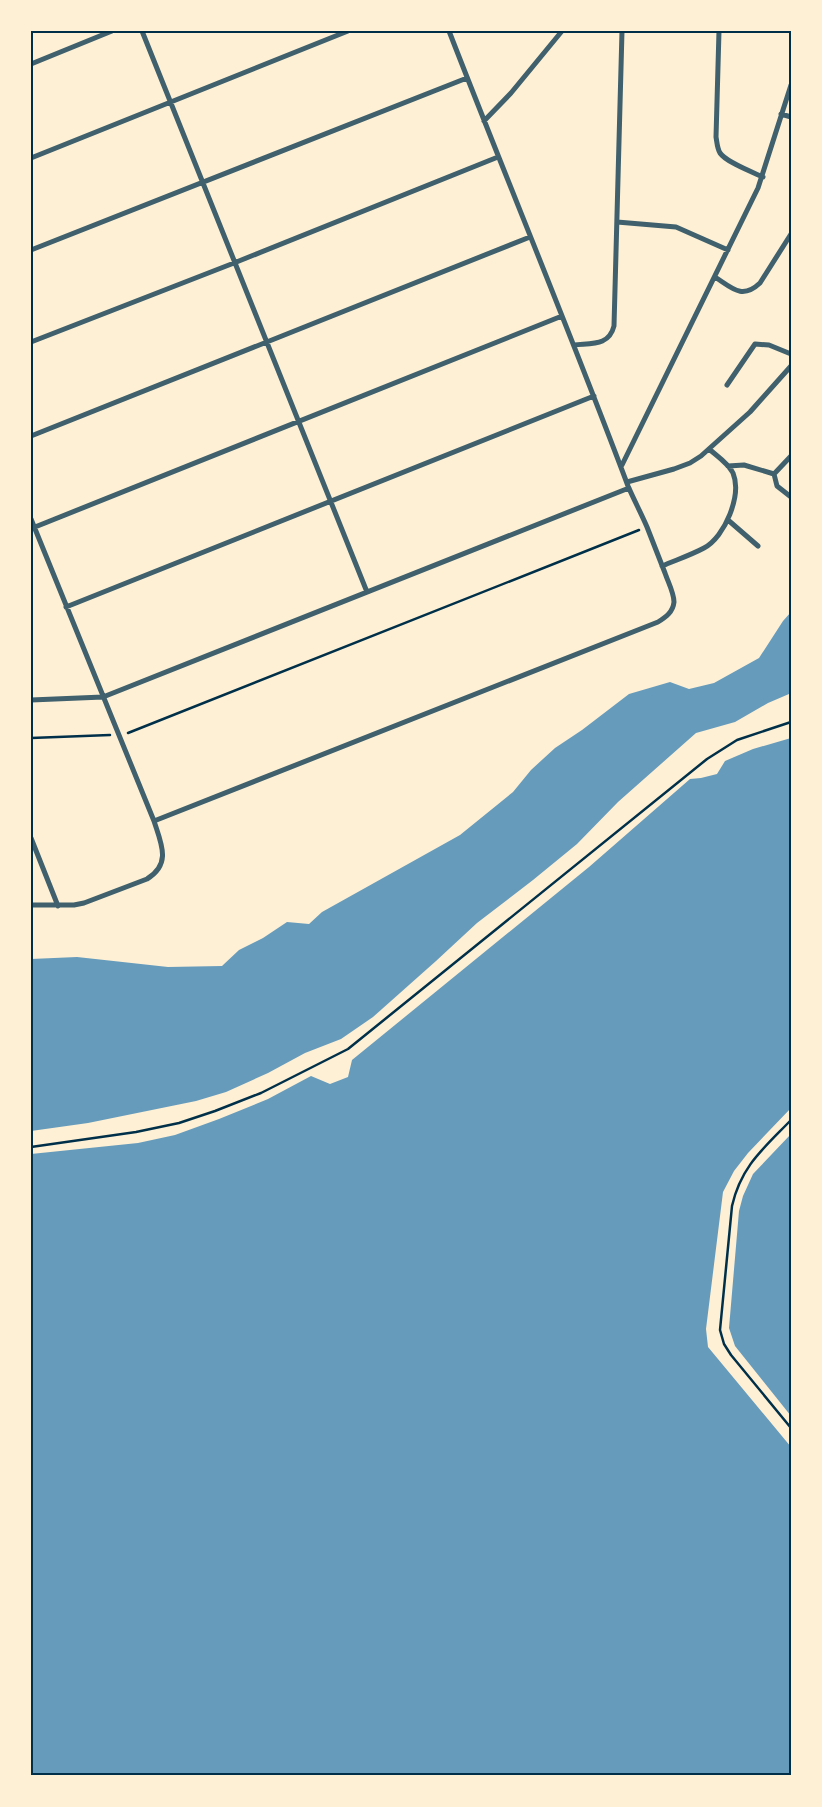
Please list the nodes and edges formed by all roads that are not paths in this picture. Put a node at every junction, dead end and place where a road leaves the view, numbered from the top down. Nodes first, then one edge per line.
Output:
1 (112, 31) edge
2 (142, 31) edge
3 (348, 31) edge
4 (449, 31) edge
5 (562, 31) edge
6 (622, 31) edge
7 (719, 31) edge
8 (31, 64) edge
9 (467, 78) junction
10 (791, 85) edge
11 (170, 103) junction
12 (781, 114) junction
13 (791, 117) edge
14 (484, 121) junction
15 (498, 157) junction
16 (31, 158) edge
17 (763, 177) junction
18 (202, 182) junction
19 (617, 222) junction
20 (791, 234) edge
21 (530, 237) junction
22 (31, 250) edge
23 (728, 250) junction
24 (234, 263) junction
25 (715, 277) junction
26 (562, 316) junction
27 (31, 342) edge
28 (266, 342) junction
29 (574, 345) junction
30 (791, 354) edge
31 (791, 366) edge
32 (727, 385) dead end
33 (594, 396) junction
34 (298, 421) junction
35 (31, 436) edge
36 (708, 449) junction
37 (791, 456) edge
38 (622, 465) junction
39 (728, 466) junction
40 (774, 474) junction
41 (628, 485) junction
42 (791, 497) edge
43 (330, 502) junction
44 (31, 518) edge
45 (728, 520) junction
46 (35, 527) junction
47 (758, 546) dead end
48 (662, 566) junction
49 (367, 592) junction
50 (66, 607) junction
51 (103, 697) junction
52 (31, 700) edge
53 (154, 821) junction
54 (31, 838) edge
55 (31, 905) edge
56 (58, 906) junction

1 - 8 street
2 - 11 street
3 - 11 street
4 - 9 street
5 - 14 street
6 - 19 street
7 - 17 street
9 - 14 street
9 - 18 street
10 - 12 street
11 - 16 street
11 - 18 street
12 - 13 street
12 - 17 street
14 - 15 street
15 - 21 street
15 - 24 street
17 - 23 street
18 - 22 street
18 - 24 street
19 - 23 street
19 - 29 street
20 - 25 street
21 - 26 street
21 - 28 street
23 - 25 street
24 - 27 street
24 - 28 street
25 - 38 street
26 - 29 street
26 - 34 street
28 - 34 street
28 - 35 street
29 - 33 street
30 - 32 street
31 - 36 street
33 - 38 street
33 - 43 street
34 - 43 street
34 - 46 street
36 - 39 street
36 - 41 street
37 - 40 street
38 - 41 street
39 - 40 street
39 - 45 street
40 - 42 street
41 - 48 street
41 - 49 street
43 - 49 street
43 - 50 street
44 - 46 street
45 - 47 street
45 - 48 street
46 - 50 street
48 - 53 street
49 - 51 street
50 - 51 street
51 - 52 street
51 - 53 street
53 - 56 street
54 - 56 street
55 - 56 street

